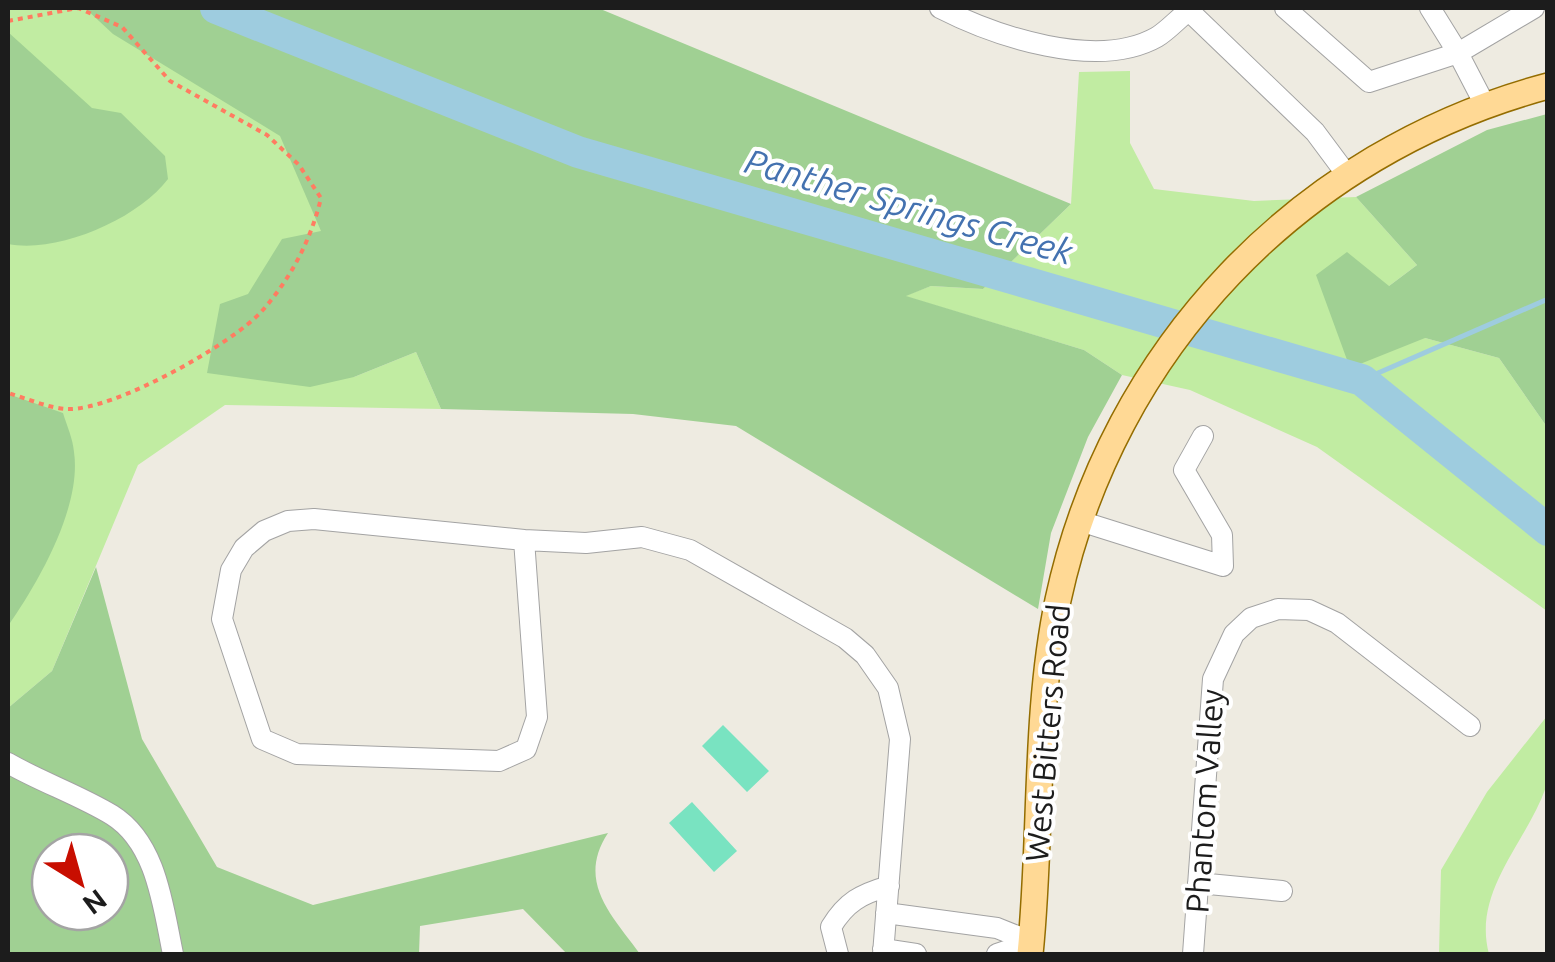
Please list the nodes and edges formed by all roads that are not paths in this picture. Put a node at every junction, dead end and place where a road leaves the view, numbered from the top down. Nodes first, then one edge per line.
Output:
1 (1189, 8) edge
2 (1285, 8) edge
3 (1430, 8) edge
4 (1534, 8) edge
5 (950, 10) edge
6 (1458, 53) junction
7 (1548, 86) edge
8 (1485, 105) junction
9 (1347, 174) junction
10 (1203, 436) dead end
11 (1080, 521) junction
12 (524, 540) junction
13 (1470, 726) dead end
14 (8, 762) edge
15 (1198, 883) junction
16 (889, 886) junction
17 (1282, 891) dead end
18 (886, 913) junction
19 (1031, 948) edge
20 (883, 952) edge
21 (173, 954) edge
22 (838, 954) edge
23 (916, 954) edge
24 (998, 954) edge
25 (1193, 954) edge

1 - 5 street
1 - 9 street
2 - 6 street
3 - 6 street
4 - 6 street
6 - 8 street
7 - 8 main road, West Bitters Road
8 - 9 main road, West Bitters Road
9 - 11 main road, West Bitters Road
10 - 11 street
11 - 19 main road, West Bitters Road
12 - 12 street
12 - 16 street
13 - 15 street, Phantom Valley
14 - 21 street
15 - 17 street
15 - 25 street, Phantom Valley
16 - 18 street
16 - 22 street
18 - 19 street
18 - 20 street
19 - 24 street
20 - 23 street

